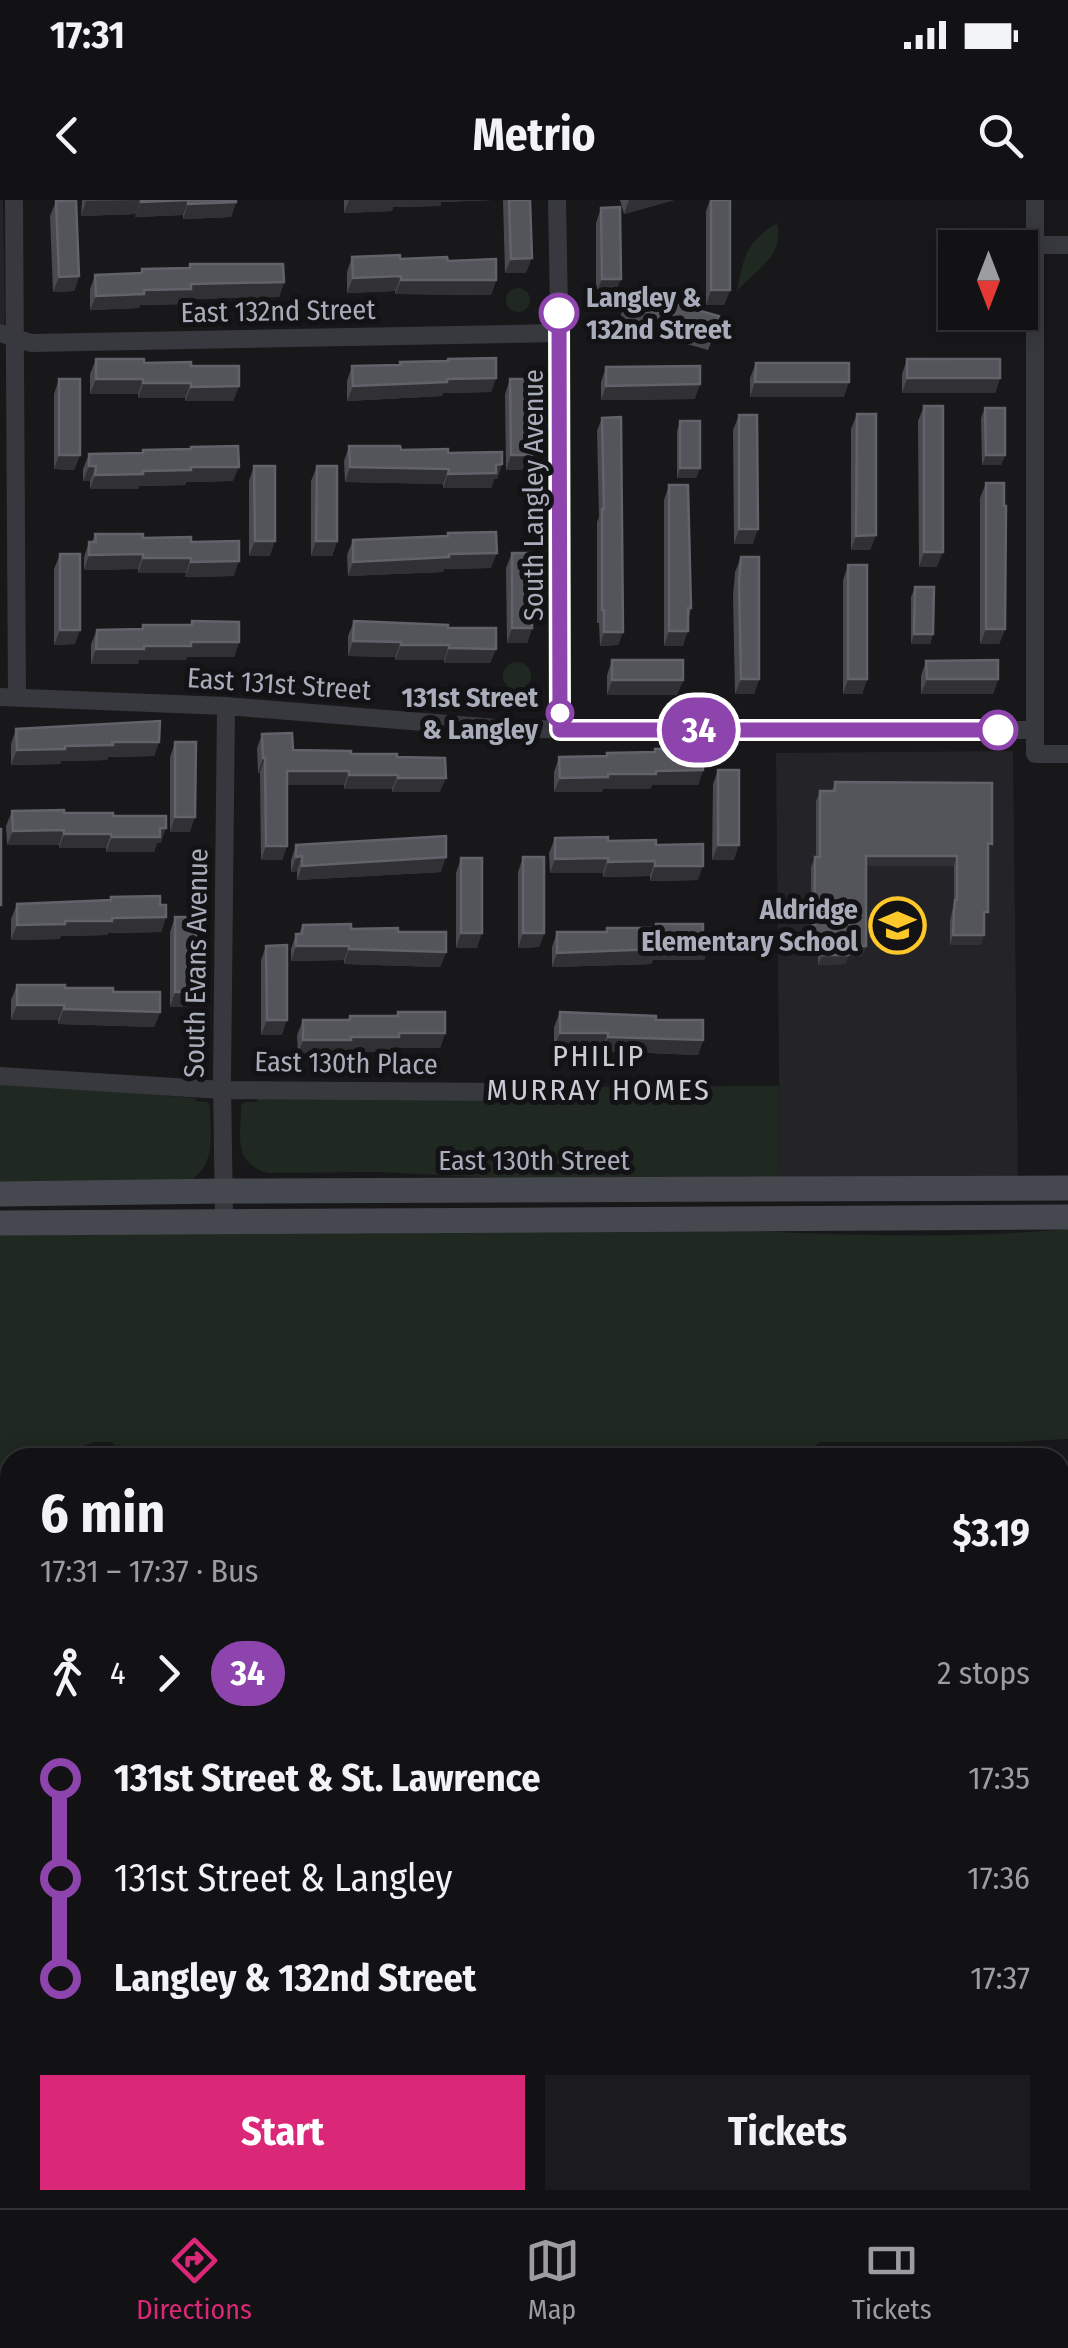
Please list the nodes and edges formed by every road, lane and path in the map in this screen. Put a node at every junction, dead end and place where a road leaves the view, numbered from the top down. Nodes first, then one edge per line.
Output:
1 (14, 200) edge
2 (558, 200) edge
3 (1035, 200) edge
4 (1035, 230) edge
5 (1068, 245) edge
6 (1038, 246) edge
7 (1035, 330) edge
8 (559, 333) junction
9 (7, 335) edge
10 (8, 697) edge
11 (226, 706) junction
12 (560, 730) junction
13 (1035, 730) junction
14 (1068, 754) edge
15 (0, 1076) edge
16 (222, 1090) junction
17 (511, 1092) dead end
18 (1068, 1188) edge
19 (223, 1191) junction
20 (0, 1194) edge
21 (1068, 1217) edge
22 (224, 1220) junction
23 (0, 1223) edge

1 - 9 street
2 - 8 street, South Langley Avenue
3 - 4 street
5 - 6 street
7 - 13 street
8 - 9 street, East 132nd Street
8 - 12 street, South Langley Avenue
9 - 10 street
10 - 11 street, East 131st Street
11 - 12 street, East 131st Street
11 - 16 street, South Evans Avenue
12 - 13 street, East 131st Street
13 - 14 street
15 - 16 street, East 130th Place
16 - 17 street, East 130th Place
16 - 19 street, South Evans Avenue
18 - 19 main road, East 130th Street
19 - 20 main road, East 130th Street
19 - 22 street, South Evans Avenue
21 - 22 main road
22 - 23 main road

